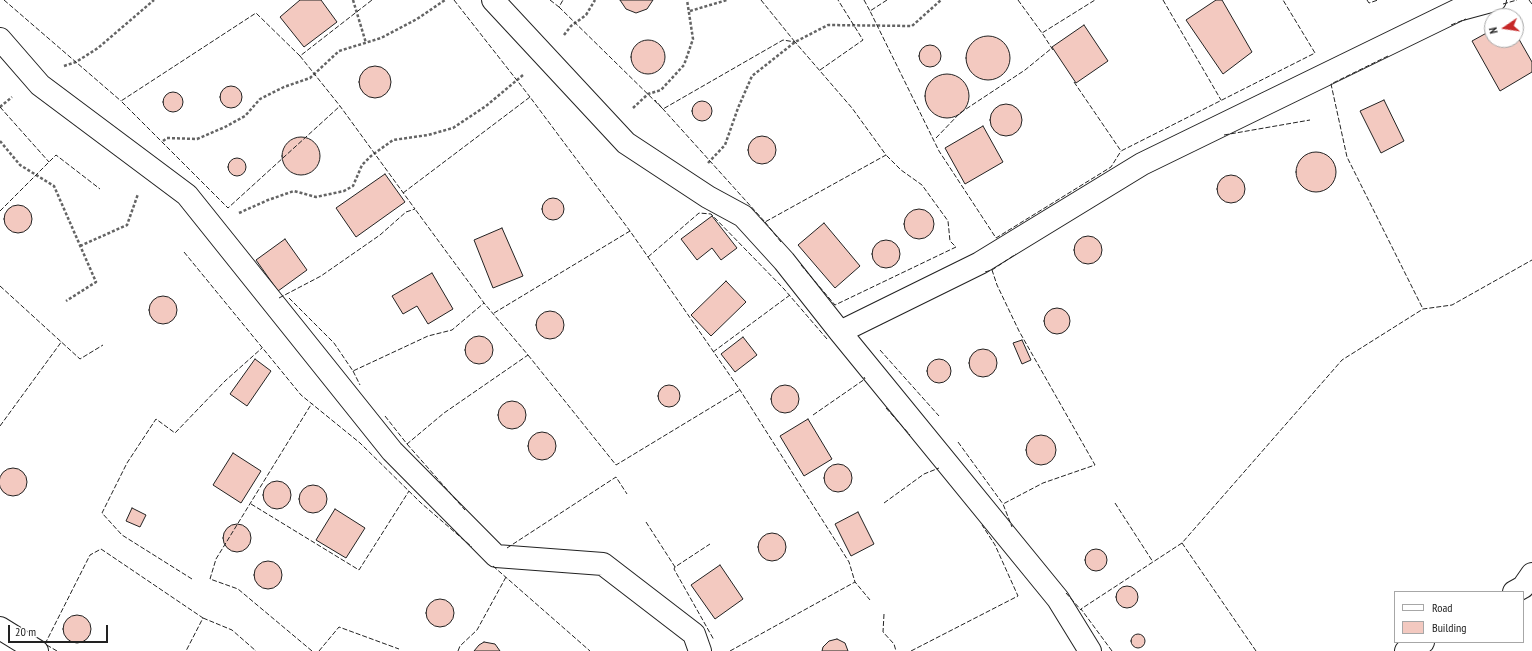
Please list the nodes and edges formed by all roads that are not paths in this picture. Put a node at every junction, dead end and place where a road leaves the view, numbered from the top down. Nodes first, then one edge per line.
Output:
1 (493, 0) edge
2 (1495, 0) edge
3 (0, 39) edge
4 (840, 332) junction
5 (1532, 574) edge
6 (1516, 591) edge
7 (0, 628) edge
8 (1421, 643) edge
9 (37, 651) edge
10 (700, 651) edge
11 (1090, 651) edge
12 (1406, 651) edge

1 - 4 street
2 - 4 street
3 - 10 street
4 - 11 street
5 - 6 street
7 - 9 street
8 - 12 street

